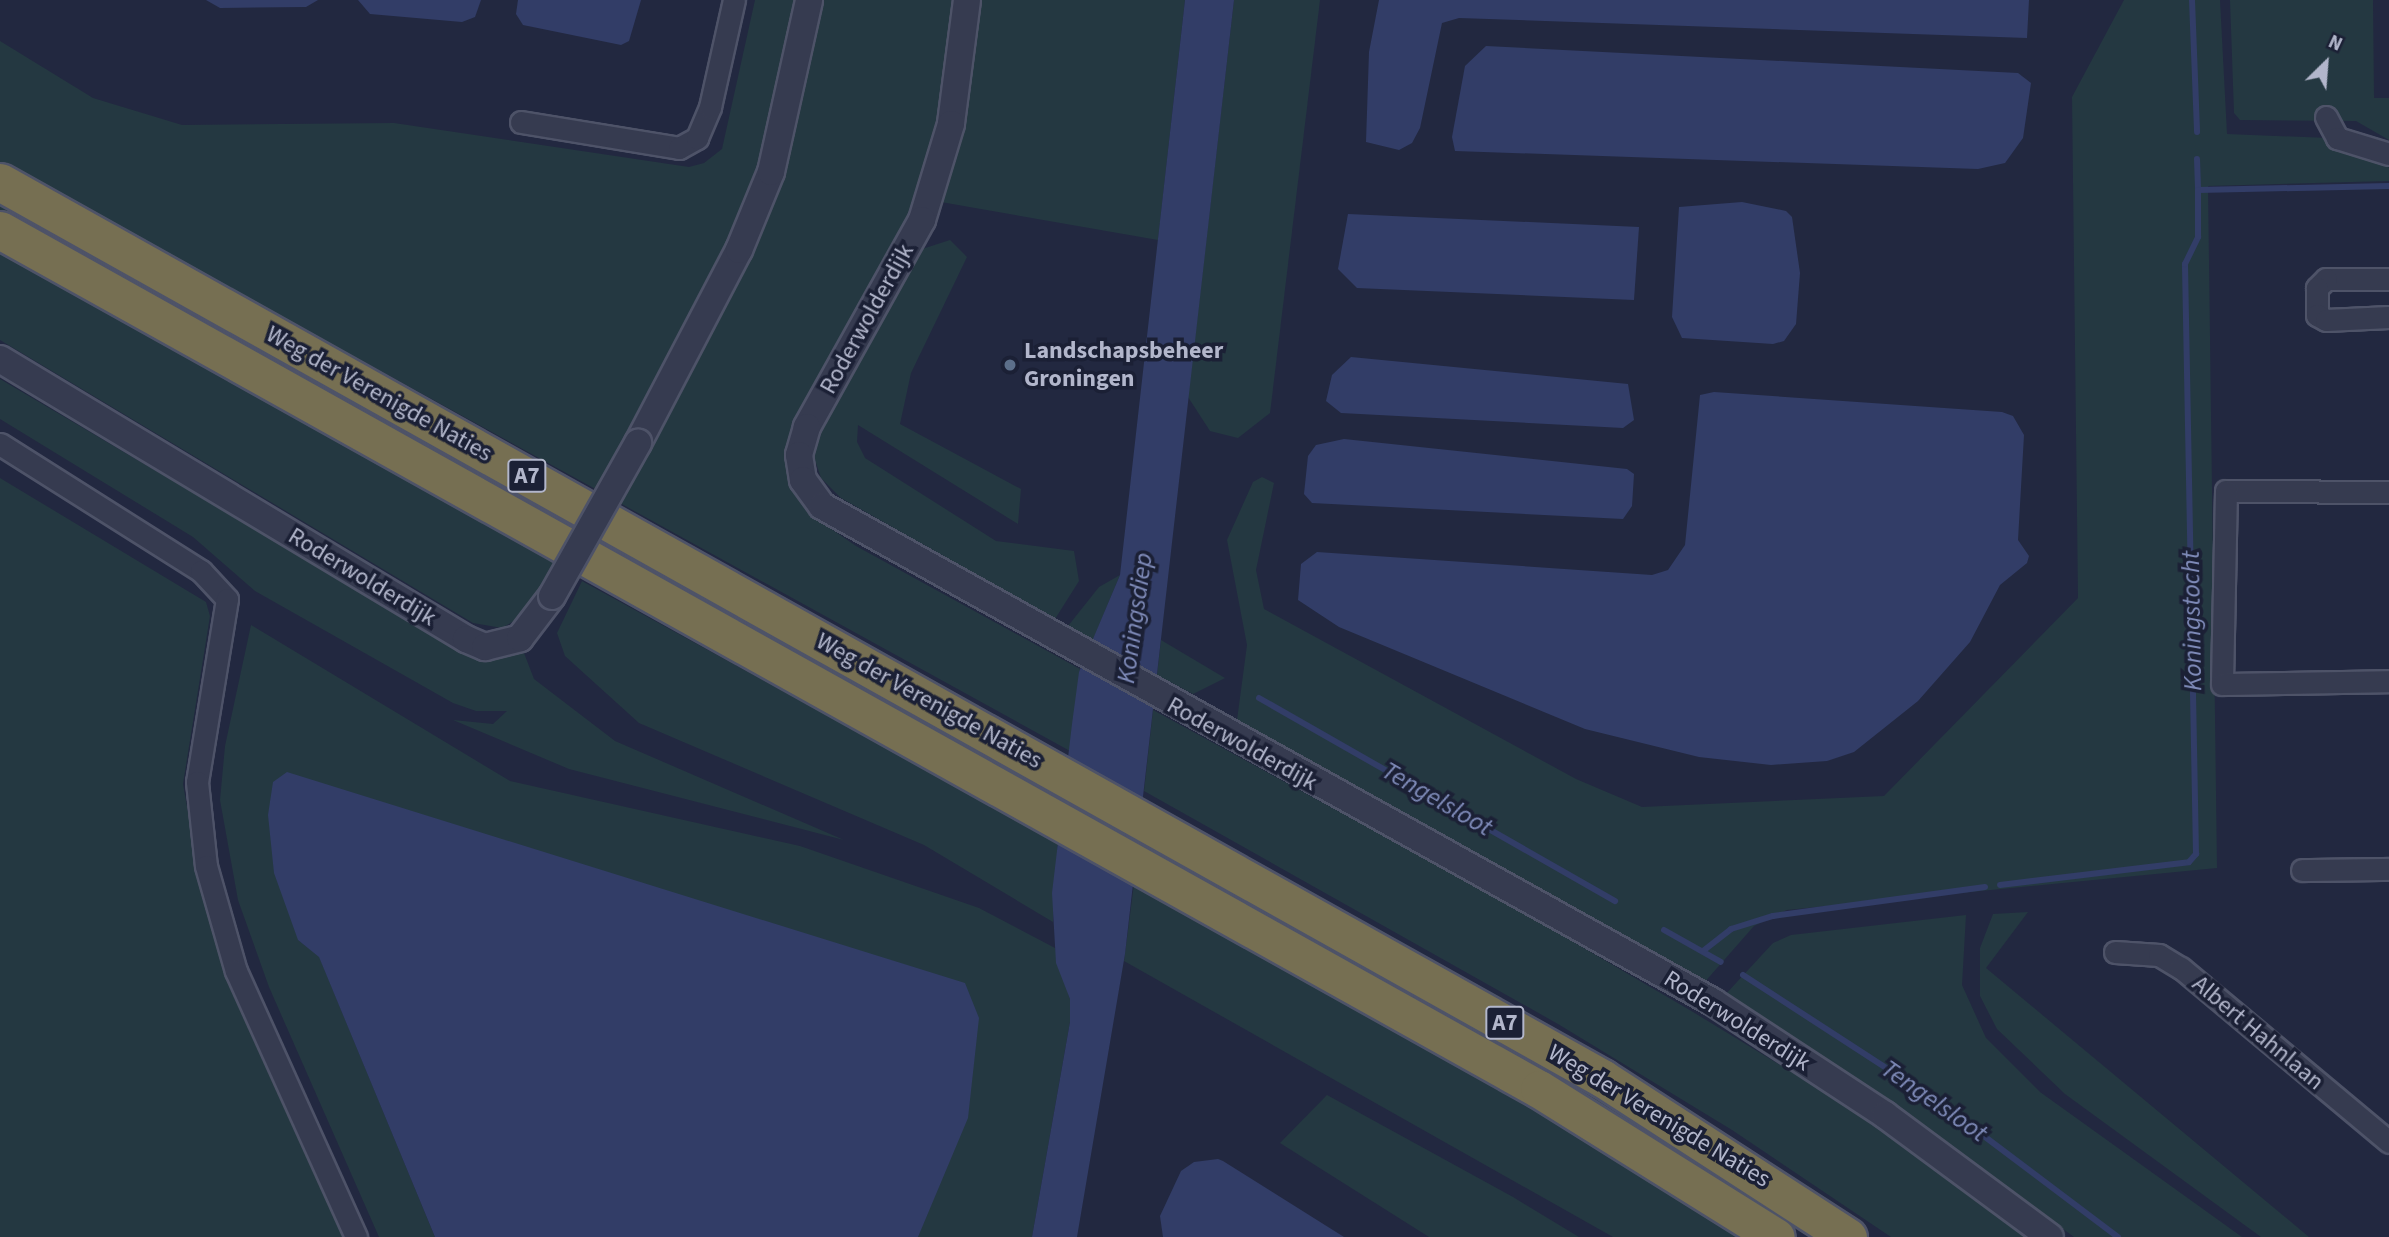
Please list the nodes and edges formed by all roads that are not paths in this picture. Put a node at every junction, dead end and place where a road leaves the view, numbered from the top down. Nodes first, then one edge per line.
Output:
1 (734, 0) edge
2 (809, 0) edge
3 (967, 0) edge
4 (2326, 117) dead end
5 (521, 122) dead end
6 (2389, 154) edge
7 (0, 182) edge
8 (0, 230) edge
9 (2389, 279) edge
10 (2389, 317) edge
11 (0, 359) edge
12 (0, 444) edge
13 (2389, 492) edge
14 (2389, 681) edge
15 (2389, 869) edge
16 (2302, 870) dead end
17 (2115, 952) dead end
18 (2389, 1142) edge
19 (356, 1237) edge
20 (1776, 1237) edge
21 (1848, 1237) edge
22 (2050, 1237) edge

1 - 5 street
2 - 11 street, Roderwolderdijk, bridge
3 - 22 street, Roderwolderdijk
4 - 6 street
7 - 21 highway, Weg der Verenigde Naties / A7
8 - 20 highway, Weg der Verenigde Naties / A7
9 - 10 street
12 - 19 street
13 - 14 street
15 - 16 street
17 - 18 street, Albert Hahnlaan

